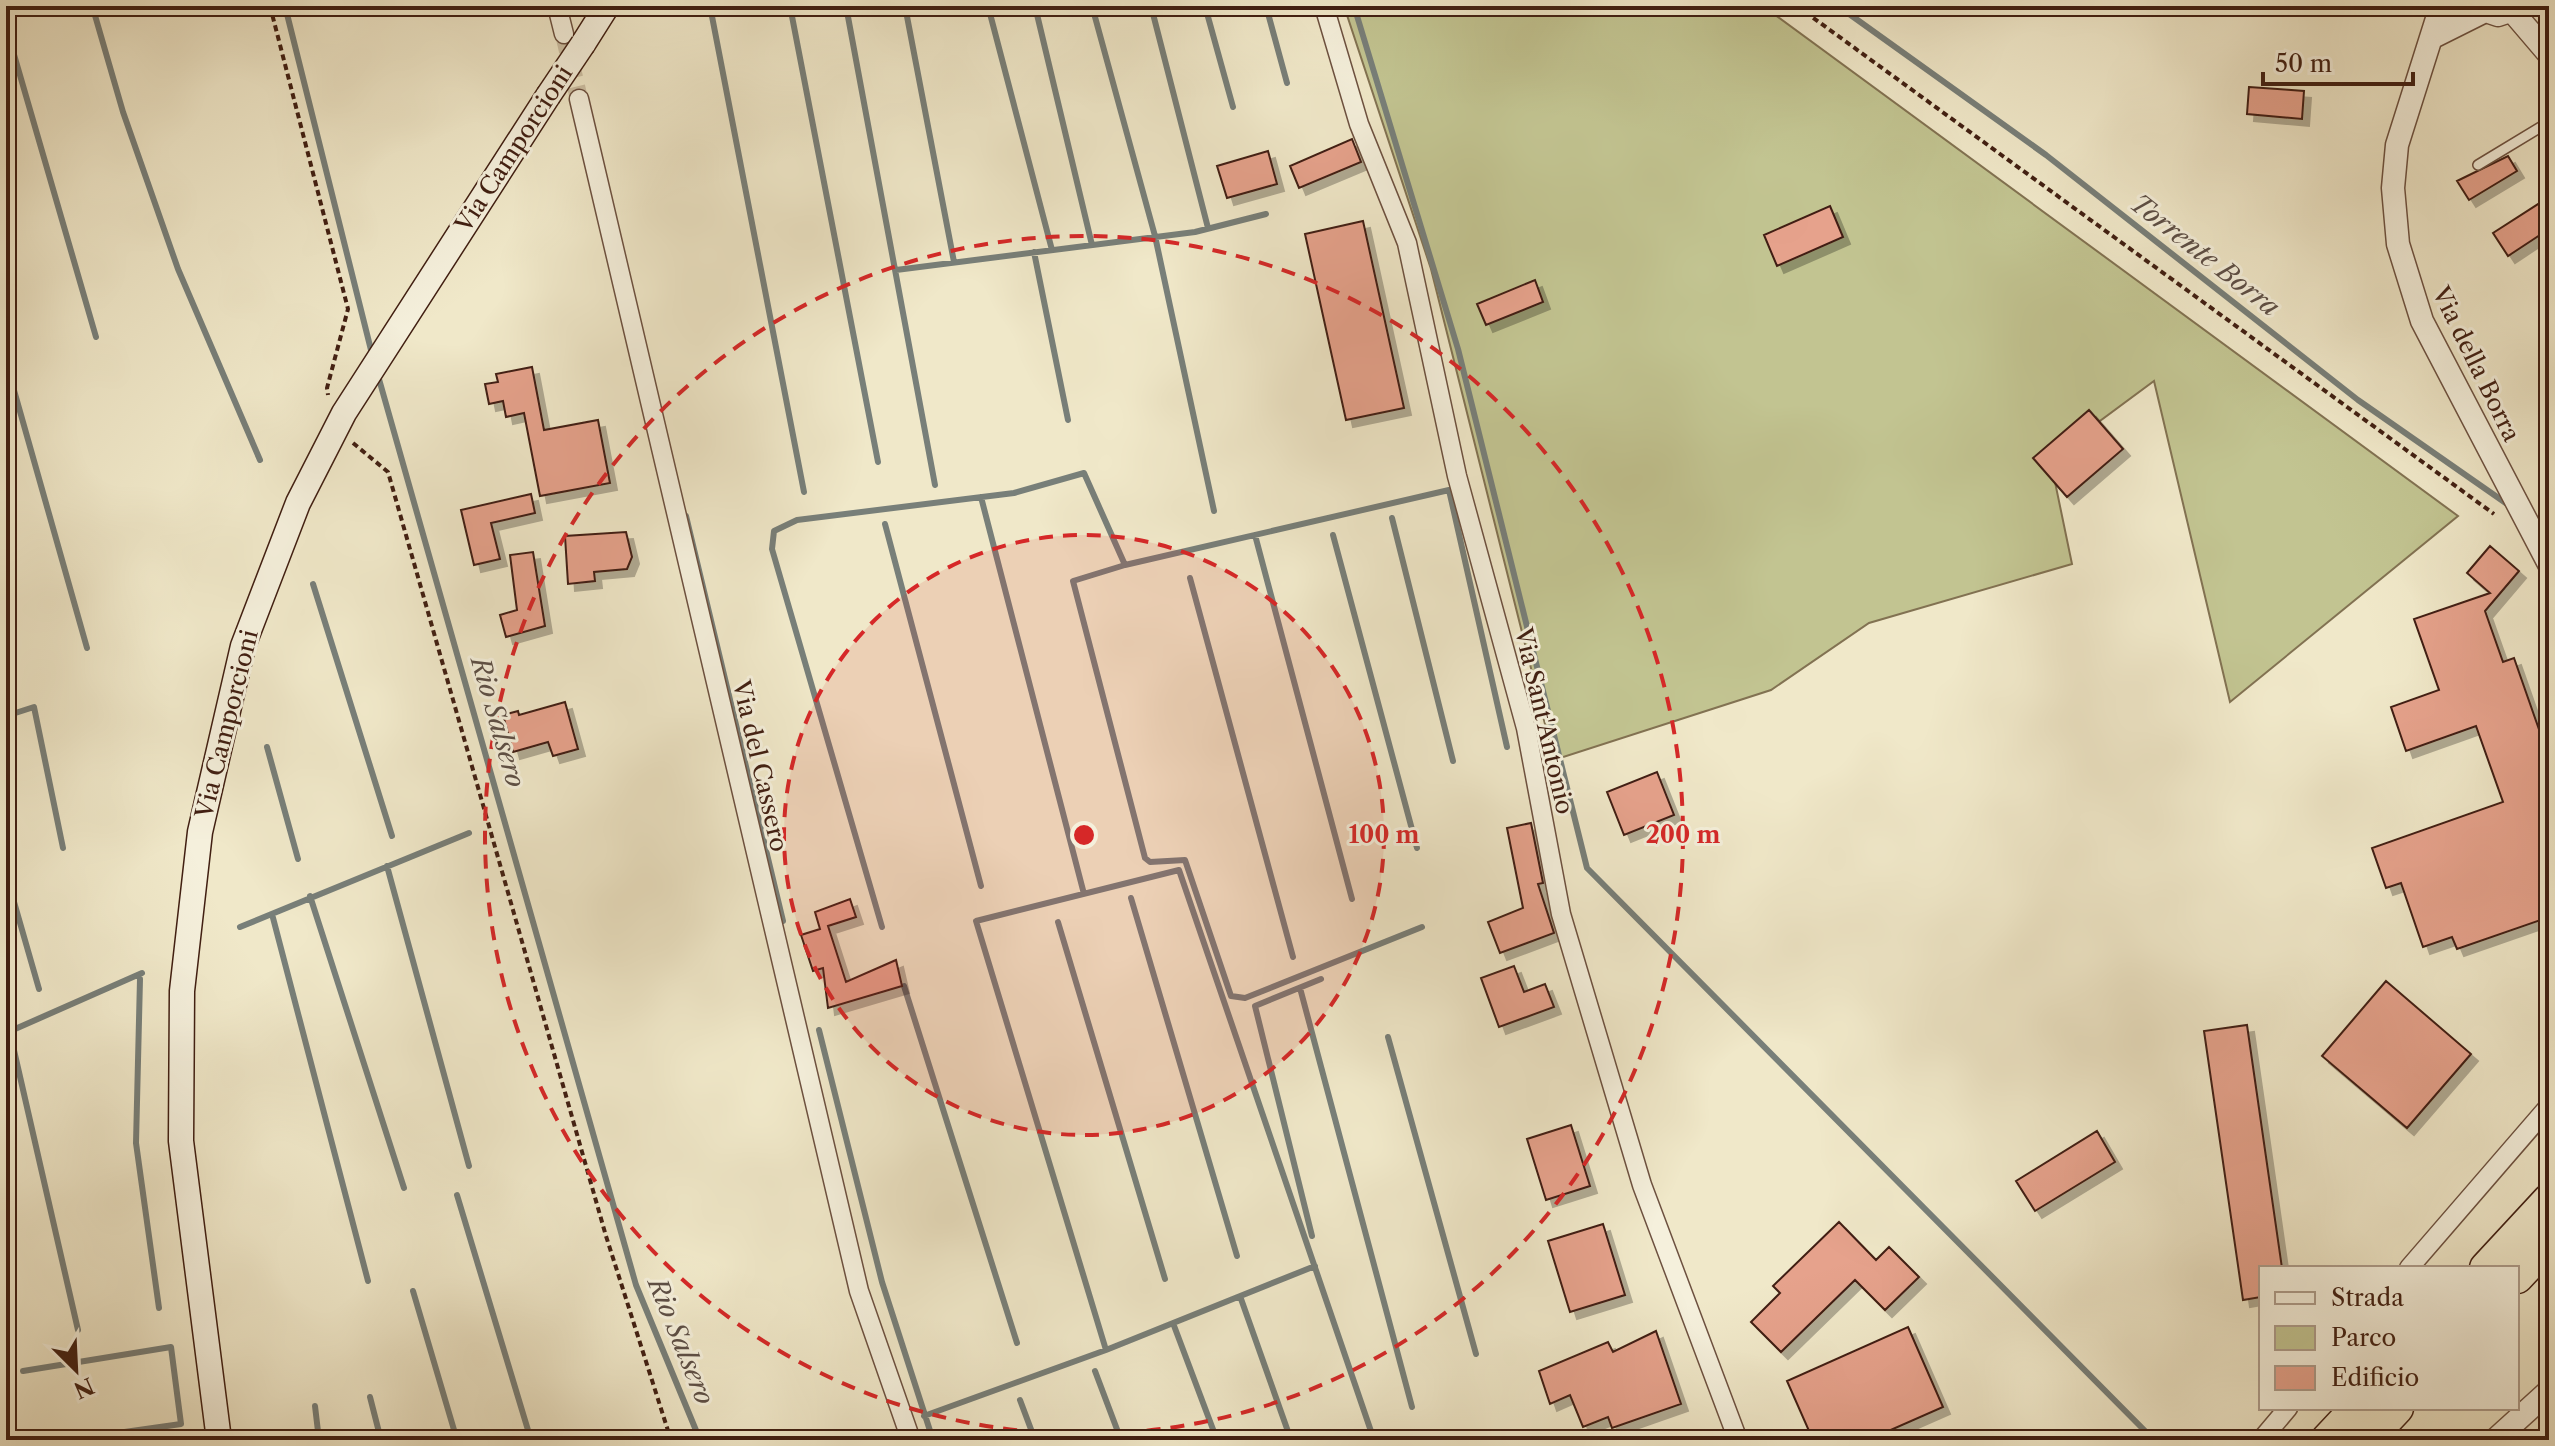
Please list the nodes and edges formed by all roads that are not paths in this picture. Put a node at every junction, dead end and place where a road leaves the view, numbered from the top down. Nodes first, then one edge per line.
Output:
1 (557, 6) edge
2 (607, 6) edge
3 (1324, 6) edge
4 (2441, 6) edge
5 (2538, 6) edge
6 (2477, 9) edge
7 (2519, 9) edge
8 (2433, 37) junction
9 (573, 39) junction
10 (2548, 55) edge
11 (579, 99) tunnel mouth
12 (2549, 122) edge
13 (2478, 165) dead end
14 (2549, 564) edge
15 (2549, 1106) edge
16 (2549, 1200) edge
17 (2549, 1243) edge
18 (2411, 1266) edge
19 (2488, 1266) edge
20 (2519, 1275) edge
21 (2549, 1391) edge
22 (2286, 1410) edge
23 (2355, 1410) edge
24 (2395, 1410) edge
25 (219, 1440) edge
26 (911, 1440) edge
27 (1738, 1440) edge
28 (2261, 1440) edge
29 (2327, 1440) edge
30 (2367, 1440) edge
31 (2495, 1440) edge

1 - 9 street
2 - 9 main road, Via Camporcioni
3 - 27 street, Via Sant'Antonio
4 - 8 street, Via della Borra
5 - 10 street
6 - 7 street
6 - 8 street
7 - 10 street
8 - 14 street, Via della Borra
9 - 25 main road, Via Camporcioni, bridge
11 - 26 street, Via del Cassero
12 - 13 lane
15 - 18 street
16 - 19 highway
17 - 20 highway
21 - 31 street
22 - 28 street
23 - 29 highway
24 - 30 highway

